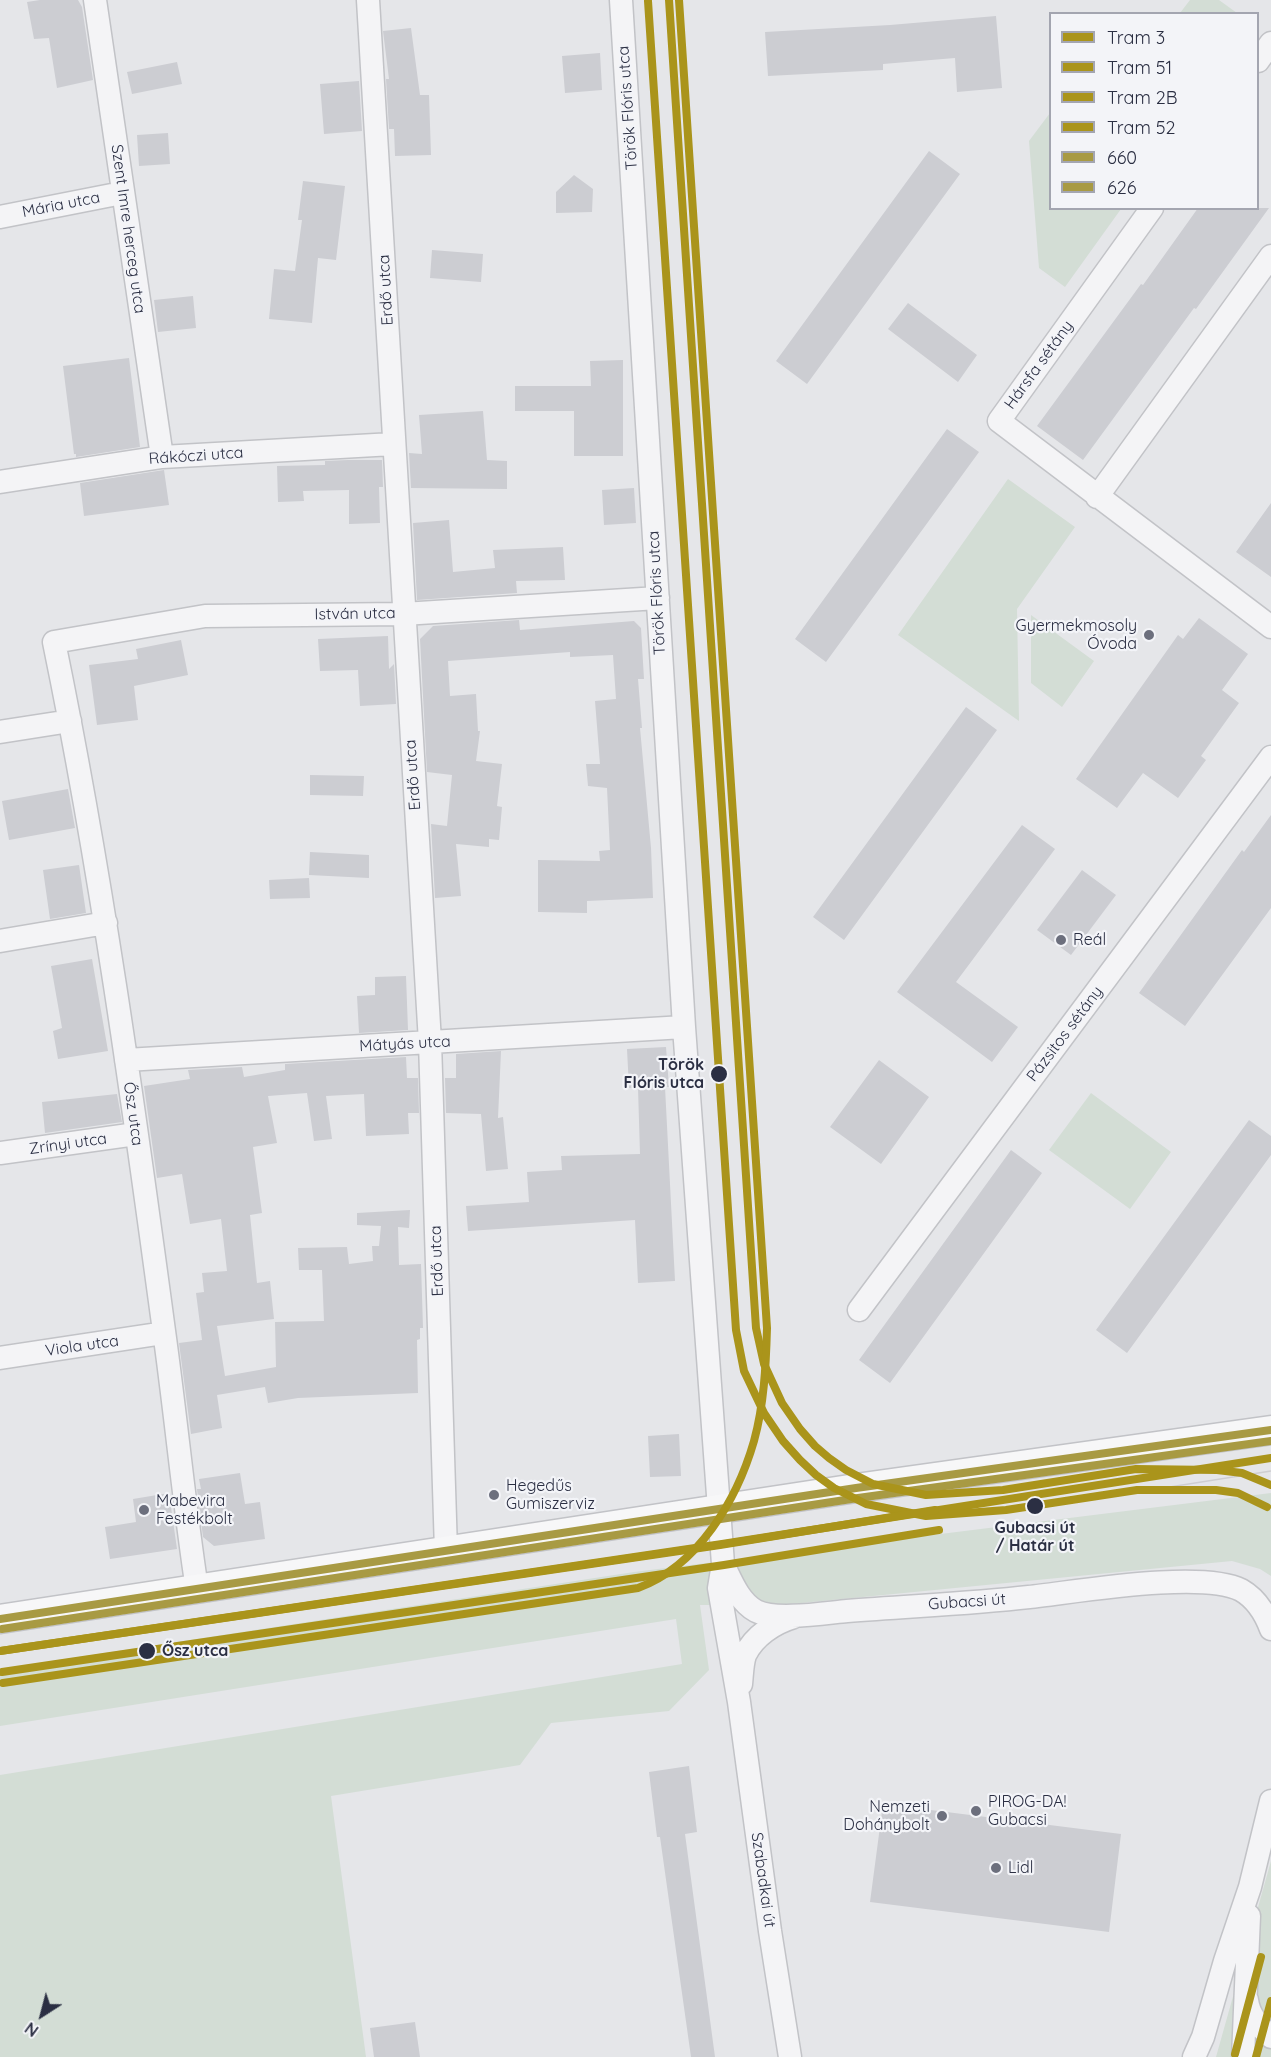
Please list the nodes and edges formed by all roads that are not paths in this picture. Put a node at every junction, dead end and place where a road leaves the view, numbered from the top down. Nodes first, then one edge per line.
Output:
1 (95, 0) edge
2 (368, 0) edge
3 (621, 0) edge
4 (1271, 43) edge
5 (1259, 59) edge
6 (122, 193) junction
7 (1151, 210) edge
8 (0, 217) edge
9 (1271, 256) edge
10 (393, 444) junction
11 (162, 457) junction
12 (0, 482) edge
13 (1097, 497) junction
14 (658, 598) junction
15 (403, 614) junction
16 (1271, 627) edge
17 (54, 642) joint
18 (70, 721) junction
19 (0, 732) edge
20 (1271, 757) edge
21 (106, 924) junction
22 (0, 941) edge
23 (684, 1027) junction
24 (430, 1042) junction
25 (126, 1060) junction
26 (136, 1134) junction
27 (0, 1154) edge
28 (860, 1311) dead end
29 (164, 1333) junction
30 (0, 1358) edge
31 (1271, 1430) edge
32 (720, 1509) junction
33 (446, 1551) junction
34 (723, 1564) junction
35 (197, 1589) junction
36 (801, 1615) junction
37 (0, 1618) edge
38 (1271, 1629) edge
39 (739, 1702) junction
40 (1271, 1801) edge
41 (1250, 1887) junction
42 (1245, 1986) junction
43 (1271, 2037) edge
44 (790, 2057) edge
45 (1194, 2057) edge
46 (1243, 2057) edge

1 - 6 street, Szent Imre herceg utca
2 - 10 street, Erdő utca
3 - 14 street, Török Flóris utca
4 - 5 street
6 - 8 street, Mária utca
6 - 11 street, Szent Imre herceg utca
7 - 13 street, Hársfa sétány
9 - 13 street
10 - 11 street, Rákóczi utca
10 - 15 street, Erdő utca
11 - 12 street, Rákóczi utca
13 - 16 street, Hársfa sétány
14 - 15 street, István utca
14 - 23 street, Török Flóris utca
15 - 17 street, István utca
15 - 24 street, Erdő utca
17 - 18 street, Ősz utca
18 - 19 street
18 - 21 street, Ősz utca
20 - 28 street, Pázsitos sétány
21 - 22 street
21 - 25 street, Ősz utca
23 - 24 street, Mátyás utca
23 - 32 street, Török Flóris utca
24 - 25 street, Mátyás utca
24 - 33 street, Erdő utca
25 - 26 street, Ősz utca
26 - 27 street, Zrínyi utca
26 - 29 street, Ősz utca
29 - 30 street, Viola utca
29 - 35 street, Ősz utca
31 - 32 main road
32 - 33 main road
32 - 34 street, Gubacsi út
33 - 35 main road
34 - 36 street, Gubacsi út
34 - 39 street, Szabadkai út
35 - 37 main road
36 - 38 street, Gubacsi út
36 - 39 street, Szabadkai út
39 - 44 street, Szabadkai út
40 - 41 street
41 - 42 street
41 - 45 street
42 - 43 street
42 - 46 street

